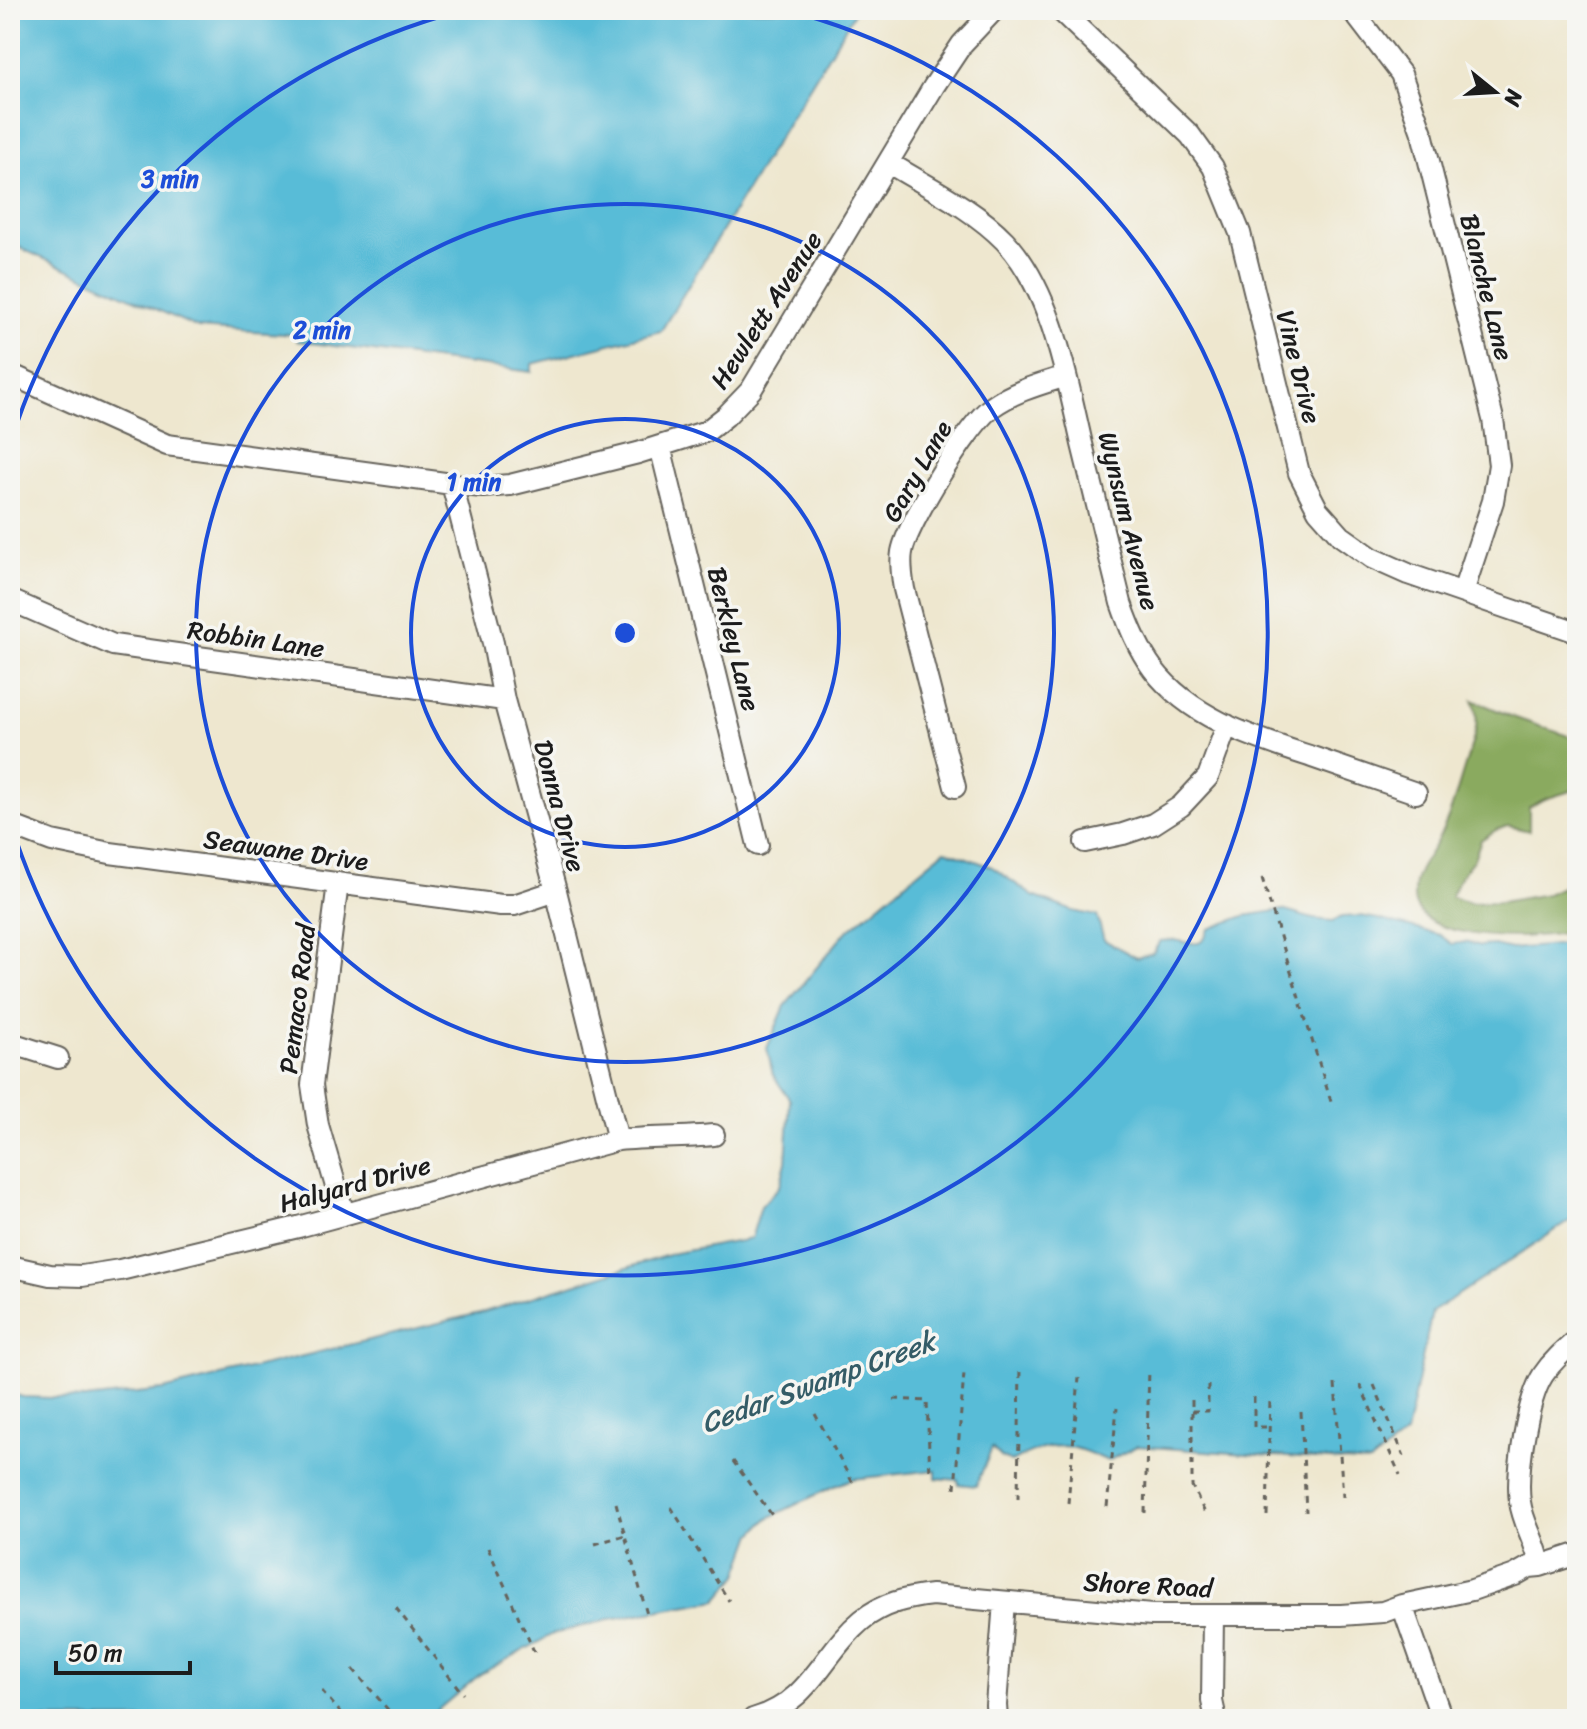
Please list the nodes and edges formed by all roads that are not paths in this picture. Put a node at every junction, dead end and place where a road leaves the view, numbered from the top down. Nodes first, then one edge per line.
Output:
1 (994, 10) edge
2 (1060, 10) edge
3 (1352, 10) edge
4 (889, 163) junction
5 (10, 374) edge
6 (1066, 376) junction
7 (660, 446) junction
8 (452, 484) junction
9 (1463, 592) junction
10 (10, 600) edge
11 (1577, 632) edge
12 (504, 700) junction
13 (1227, 725) junction
14 (955, 787) dead end
15 (1416, 793) dead end
16 (10, 825) edge
17 (1085, 842) dead end
18 (758, 845) dead end
19 (338, 883) junction
20 (556, 891) junction
21 (10, 1045) edge
22 (58, 1058) dead end
23 (714, 1135) dead end
24 (618, 1140) junction
25 (344, 1214) junction
26 (10, 1266) edge
27 (1577, 1340) edge
28 (1577, 1554) edge
29 (1540, 1566) junction
30 (1004, 1602) junction
31 (1402, 1605) junction
32 (1213, 1615) junction
33 (753, 1719) edge
34 (997, 1719) edge
35 (1216, 1719) edge
36 (1442, 1719) edge

1 - 4 street, Hewlett Avenue
2 - 9 street, Vine Drive
3 - 9 street, Blanche Lane
4 - 6 street, Wynsum Avenue
4 - 7 street, Hewlett Avenue
5 - 8 street, Hewlett Avenue
6 - 13 street, Wynsum Avenue
6 - 14 street, Gary Lane
7 - 8 street, Hewlett Avenue
7 - 18 street, Berkley Lane
8 - 12 street, Donna Drive
9 - 11 street, Vine Drive
10 - 12 street, Robbin Lane
12 - 20 street, Donna Drive
13 - 15 street, Wynsum Avenue
13 - 17 street
16 - 19 street, Seawane Drive
19 - 20 street, Seawane Drive
19 - 25 street, Pemaco Road
20 - 24 street, Donna Drive
21 - 22 street
23 - 24 street, Halyard Drive
24 - 25 street, Halyard Drive
25 - 26 street, Halyard Drive
27 - 29 street
28 - 29 street, Shore Road
29 - 31 street, Shore Road
30 - 32 street, Shore Road
30 - 33 street, Shore Road
30 - 34 street
31 - 32 street, Shore Road
31 - 36 street
32 - 35 street

